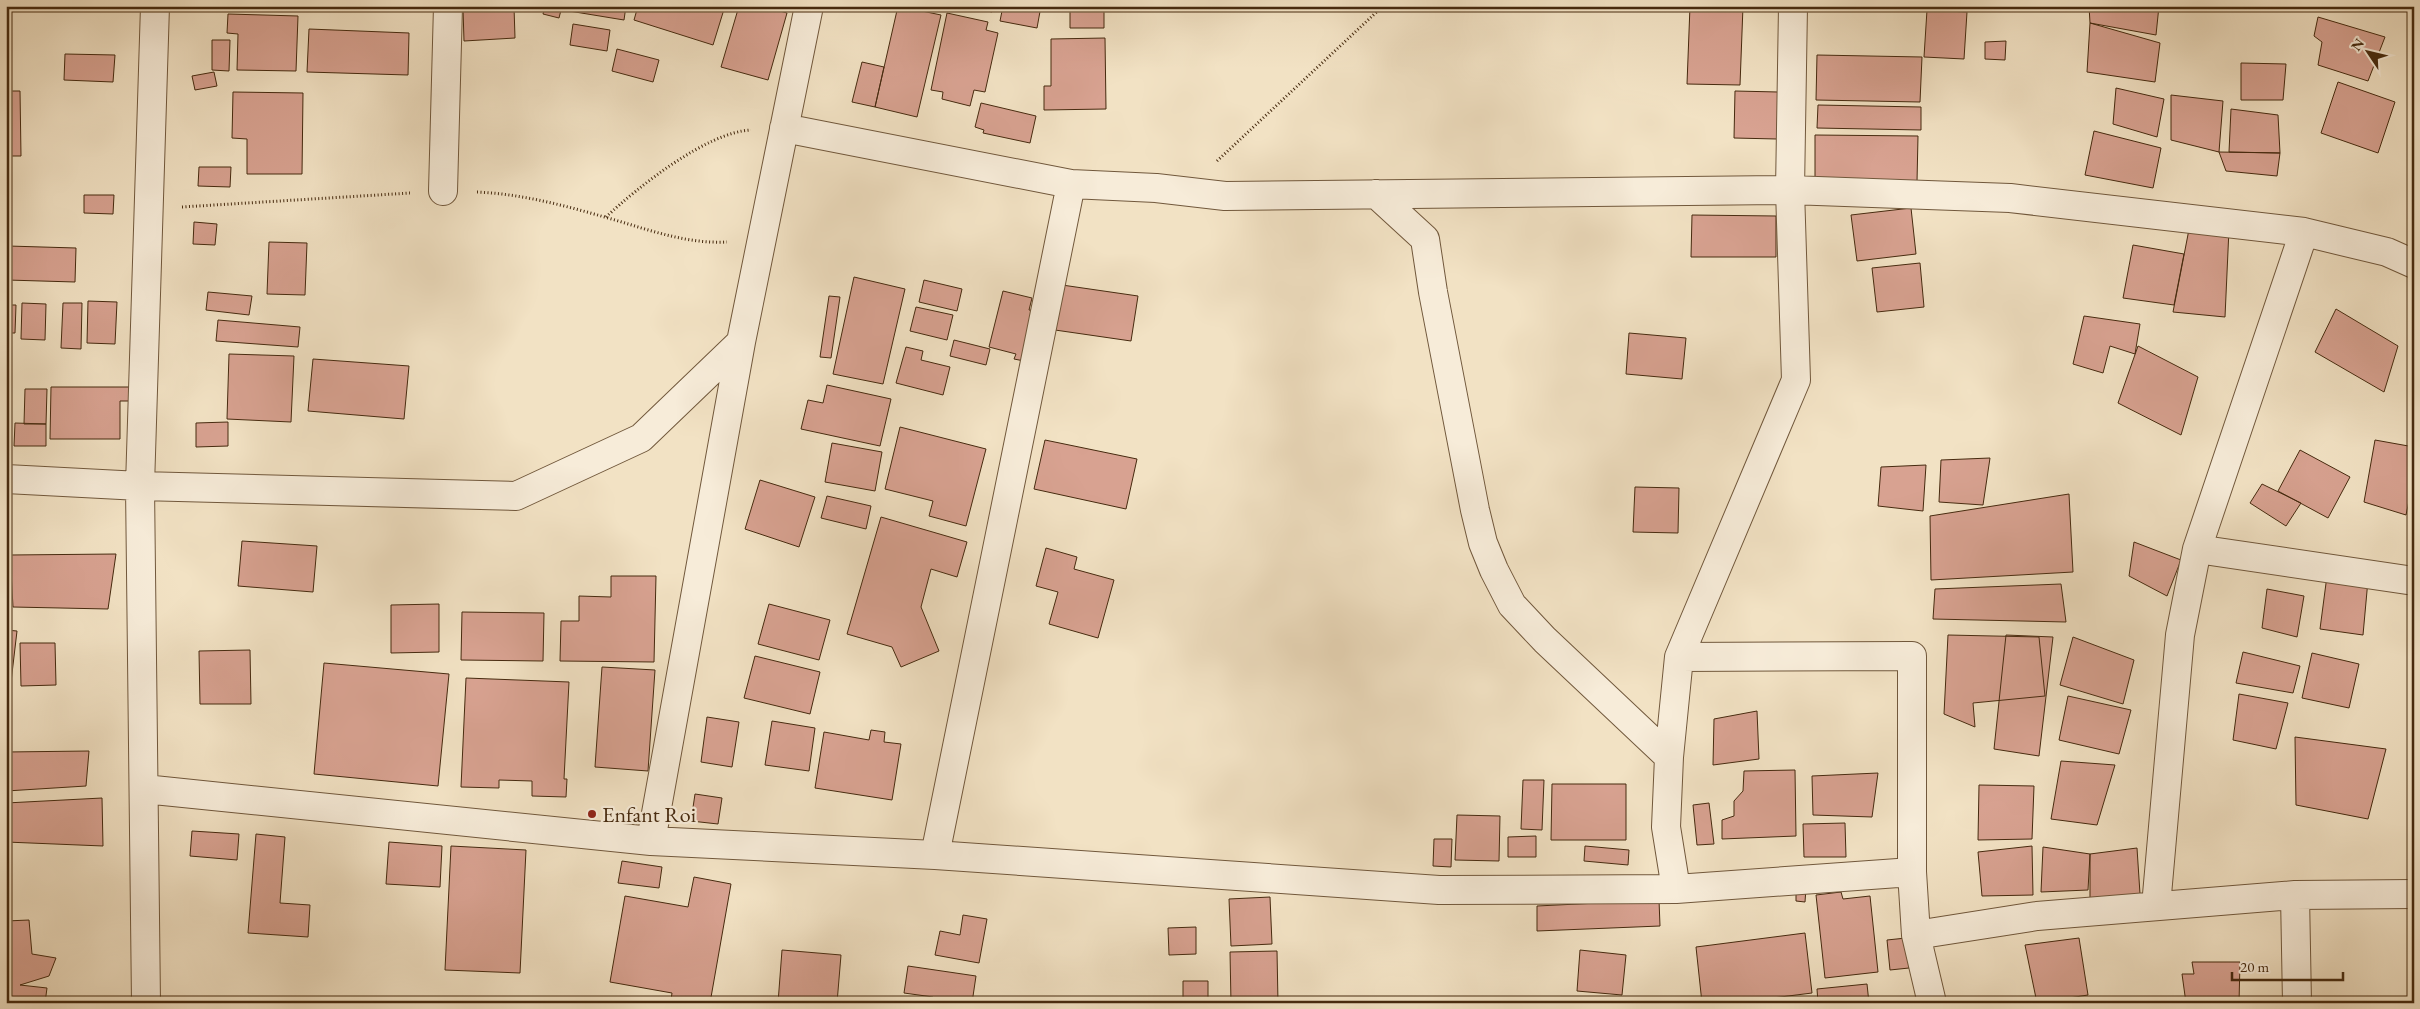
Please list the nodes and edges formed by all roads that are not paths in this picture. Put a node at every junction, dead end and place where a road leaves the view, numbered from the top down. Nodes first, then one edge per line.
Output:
1 (156, 6) edge
2 (448, 6) edge
3 (809, 6) edge
4 (1793, 6) edge
5 (784, 128) junction
6 (1071, 184) junction
7 (443, 190) dead end
8 (1790, 190) junction
9 (1376, 194) junction
10 (2304, 232) junction
11 (2414, 264) edge
12 (741, 342) junction
13 (6, 479) edge
14 (140, 486) junction
15 (2197, 549) junction
16 (2414, 581) edge
17 (1679, 657) junction
18 (1669, 757) junction
19 (144, 789) junction
20 (651, 841) junction
21 (936, 855) junction
22 (1912, 872) junction
23 (1676, 889) junction
24 (2414, 894) edge
25 (2295, 895) junction
26 (2156, 906) junction
27 (1916, 935) junction
28 (146, 1003) edge
29 (1932, 1003) edge
30 (2297, 1003) edge

1 - 14 street
2 - 7 street
3 - 5 street
4 - 8 street
5 - 6 street
5 - 12 street
6 - 9 street
6 - 21 street
8 - 9 street
8 - 10 street
8 - 17 street
9 - 18 street
10 - 11 street
10 - 15 street
12 - 14 street
12 - 20 street
13 - 14 street
14 - 19 street
15 - 16 street
15 - 26 street
17 - 18 street
17 - 22 street
18 - 23 street
19 - 20 street
19 - 28 street
20 - 21 street
21 - 23 street
22 - 23 street
22 - 27 street
24 - 25 street
25 - 26 street
25 - 30 street
26 - 27 street
27 - 29 street

